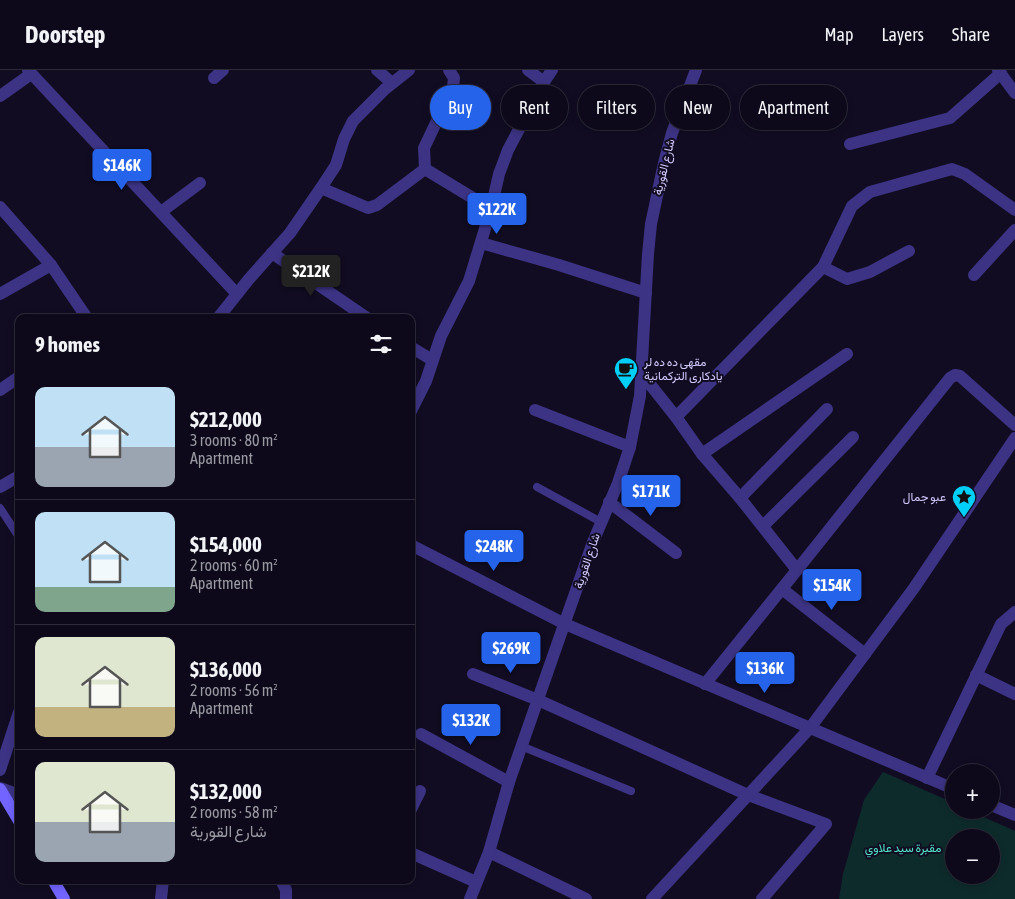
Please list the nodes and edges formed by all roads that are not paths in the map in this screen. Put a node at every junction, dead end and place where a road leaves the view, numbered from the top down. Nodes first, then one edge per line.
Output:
1 (377, 70) edge
2 (409, 70) edge
3 (449, 70) edge
4 (528, 70) edge
5 (552, 70) edge
6 (696, 70) edge
7 (30, 72) edge
8 (1000, 72) edge
9 (544, 82) junction
10 (392, 83) junction
11 (1015, 93) edge
12 (0, 96) edge
13 (850, 144) dead end
14 (426, 169) junction
15 (200, 183) dead end
16 (321, 188) junction
17 (0, 207) edge
18 (491, 209) junction
19 (1015, 210) edge
20 (161, 212) junction
21 (1015, 230) edge
22 (480, 243) junction
23 (909, 251) dead end
24 (272, 253) junction
25 (51, 265) junction
26 (823, 267) junction
27 (974, 275) dead end
28 (646, 293) junction
29 (0, 294) edge
30 (237, 294) junction
31 (85, 314) edge
32 (223, 314) edge
33 (361, 314) edge
34 (415, 349) edge
35 (848, 354) dead end
36 (432, 360) junction
37 (641, 373) junction
38 (15, 380) edge
39 (0, 390) edge
40 (415, 403) edge
41 (827, 409) dead end
42 (535, 410) dead end
43 (676, 417) junction
44 (1015, 424) edge
45 (853, 436) dead end
46 (1015, 438) edge
47 (630, 447) junction
48 (702, 454) junction
49 (15, 478) edge
50 (0, 487) edge
51 (537, 487) dead end
52 (740, 498) junction
53 (609, 502) junction
54 (0, 508) edge
55 (601, 522) junction
56 (763, 526) junction
57 (15, 531) edge
58 (415, 547) edge
59 (676, 553) dead end
60 (797, 570) junction
61 (782, 589) junction
62 (1015, 612) edge
63 (565, 624) junction
64 (865, 654) junction
65 (474, 674) dead end
66 (976, 675) junction
67 (705, 684) junction
68 (1015, 694) edge
69 (538, 700) junction
70 (15, 724) edge
71 (810, 728) junction
72 (421, 734) dead end
73 (521, 746) junction
74 (0, 770) edge
75 (927, 778) junction
76 (509, 782) junction
77 (945, 785) edge
78 (0, 789) edge
79 (631, 790) dead end
80 (420, 791) dead end
81 (15, 794) edge
82 (748, 795) junction
83 (415, 801) edge
84 (1000, 809) edge
85 (15, 814) edge
86 (1015, 815) edge
87 (489, 852) junction
88 (415, 855) edge
89 (476, 882) junction
90 (55, 884) edge
91 (163, 884) edge
92 (284, 884) edge
93 (64, 899) edge
94 (161, 899) edge
95 (286, 899) edge
96 (470, 899) edge
97 (586, 899) edge
98 (652, 899) edge
99 (762, 899) edge

1 - 10 street
2 - 10 street
3 - 14 street
4 - 9 street
5 - 9 street
6 - 28 street, شارع القورية
7 - 12 street
7 - 20 street
8 - 11 street
8 - 13 street
9 - 18 street
10 - 16 street
14 - 16 street
14 - 18 street
15 - 20 street
16 - 24 street
17 - 25 street
18 - 22 street
19 - 26 street
20 - 30 street
21 - 27 street
22 - 28 street
22 - 36 street
23 - 26 street
24 - 30 street
24 - 33 street
25 - 29 street
25 - 31 street
26 - 43 street
28 - 37 street, شارع القورية
30 - 32 street
34 - 36 street
35 - 48 street
36 - 40 street
37 - 43 street
37 - 47 street, شارع القورية
38 - 39 street
41 - 52 street
42 - 47 street
43 - 48 street
44 - 60 street
45 - 56 street
46 - 64 street
47 - 53 street, شارع القورية
48 - 52 street
49 - 50 street
51 - 55 lane
52 - 56 street
53 - 55 street, شارع القورية
53 - 59 street
54 - 57 lane
55 - 63 street, شارع القورية
56 - 60 street
58 - 63 street
60 - 61 street
61 - 64 street
61 - 67 street
62 - 66 street
63 - 67 street
63 - 69 street, شارع القورية
64 - 71 street
65 - 69 street
66 - 68 street
66 - 75 street
67 - 71 street
69 - 73 street, شارع القورية
69 - 82 street
70 - 74 street
71 - 75 street
71 - 82 street
72 - 76 street
73 - 76 street, شارع القورية
73 - 79 lane
75 - 77 street
76 - 87 street, شارع القورية
78 - 81 street
78 - 85 main road
80 - 83 street
82 - 98 street
82 - 99 street
84 - 86 street
87 - 89 street, شارع القورية
87 - 97 street
88 - 89 street
89 - 96 street, شارع القورية
90 - 93 main road
91 - 94 street
92 - 95 street

